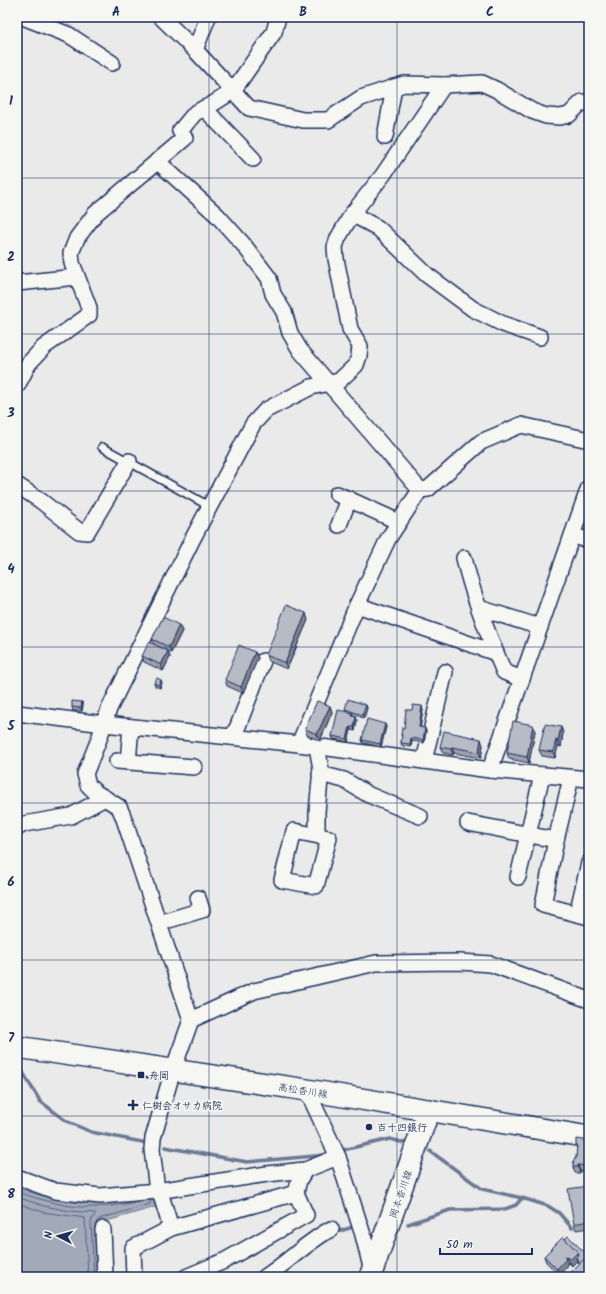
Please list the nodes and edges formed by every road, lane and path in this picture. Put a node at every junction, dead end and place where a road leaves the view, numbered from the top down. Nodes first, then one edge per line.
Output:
1 (23, 17) edge
2 (161, 17) edge
3 (208, 17) edge
4 (278, 17) edge
5 (17, 29) edge
6 (195, 50) junction
7 (112, 63) dead end
8 (444, 85) junction
9 (394, 87) junction
10 (233, 91) junction
11 (589, 104) edge
12 (204, 108) junction
13 (385, 137) dead end
14 (253, 159) dead end
15 (158, 162) junction
16 (352, 214) junction
17 (77, 277) junction
18 (17, 283) edge
19 (540, 337) dead end
20 (328, 384) junction
21 (17, 386) edge
22 (589, 440) edge
23 (102, 446) dead end
24 (129, 461) junction
25 (17, 485) edge
26 (589, 487) edge
27 (420, 490) junction
28 (209, 506) junction
29 (399, 522) junction
30 (339, 525) dead end
31 (572, 536) junction
32 (589, 540) edge
33 (464, 558) dead end
34 (357, 605) junction
35 (478, 608) junction
36 (540, 627) junction
37 (496, 653) junction
38 (263, 661) dead end
39 (445, 672) dead end
40 (522, 679) junction
41 (17, 713) edge
42 (104, 724) junction
43 (131, 727) junction
44 (232, 738) junction
45 (299, 744) junction
46 (317, 747) junction
47 (424, 761) junction
48 (194, 767) dead end
49 (490, 770) junction
50 (320, 774) junction
51 (542, 775) junction
52 (572, 778) junction
53 (589, 779) edge
54 (104, 798) junction
55 (420, 816) dead end
56 (468, 823) dead end
57 (17, 828) edge
58 (317, 835) dead end
59 (528, 835) junction
60 (556, 840) junction
61 (589, 863) edge
62 (518, 877) dead end
63 (198, 898) dead end
64 (583, 915) edge
65 (159, 923) junction
66 (589, 1000) edge
67 (191, 1020) junction
68 (17, 1047) edge
69 (173, 1070) junction
70 (307, 1090) junction
71 (429, 1110) junction
72 (589, 1137) edge
73 (338, 1157) junction
74 (305, 1170) junction
75 (17, 1177) edge
76 (157, 1191) junction
77 (296, 1193) junction
78 (171, 1228) junction
79 (103, 1229) dead end
80 (331, 1229) dead end
81 (371, 1274) edge
82 (105, 1277) edge
83 (134, 1277) edge
84 (186, 1277) edge
85 (265, 1277) edge

1 - 5 street
1 - 7 street
2 - 6 street
3 - 6 street
4 - 10 street
6 - 10 street
8 - 9 street
8 - 11 street
8 - 16 street
9 - 10 street
9 - 13 street
10 - 12 street
12 - 14 street
12 - 15 street
15 - 17 street
15 - 20 street
16 - 19 street
16 - 20 street
17 - 18 street
17 - 21 street
20 - 27 street
20 - 28 street
22 - 27 street
23 - 24 lane
24 - 25 street
24 - 28 lane
26 - 31 street
27 - 29 street
28 - 42 street
29 - 30 street
29 - 34 street
31 - 32 street
31 - 36 street
33 - 35 street
34 - 37 street
34 - 45 street
35 - 36 street
35 - 37 street
36 - 40 street
37 - 40 street
38 - 44 street
39 - 47 street
40 - 49 street
41 - 42 street
42 - 43 street
42 - 54 street
43 - 44 street
43 - 48 street
44 - 45 street
45 - 46 street
46 - 47 street
46 - 50 street
47 - 49 street
49 - 51 street
50 - 55 street
50 - 58 street
51 - 52 street
51 - 59 street
52 - 53 street
52 - 60 street
54 - 57 street
54 - 65 street
56 - 59 street
59 - 60 street
59 - 62 street
60 - 64 street
61 - 64 street
63 - 65 street
65 - 67 street
66 - 67 street
67 - 69 street
68 - 69 main road, 高松香川線
69 - 70 main road, 高松香川線
69 - 76 street
70 - 71 main road, 高松香川線
70 - 73 street
71 - 72 main road, 高松香川線
71 - 81 main road, 岡本香川線
73 - 74 street
73 - 81 street
74 - 76 street
74 - 77 street
75 - 76 street
76 - 78 street
77 - 78 street
77 - 84 street
78 - 83 street
79 - 82 street
80 - 85 street

